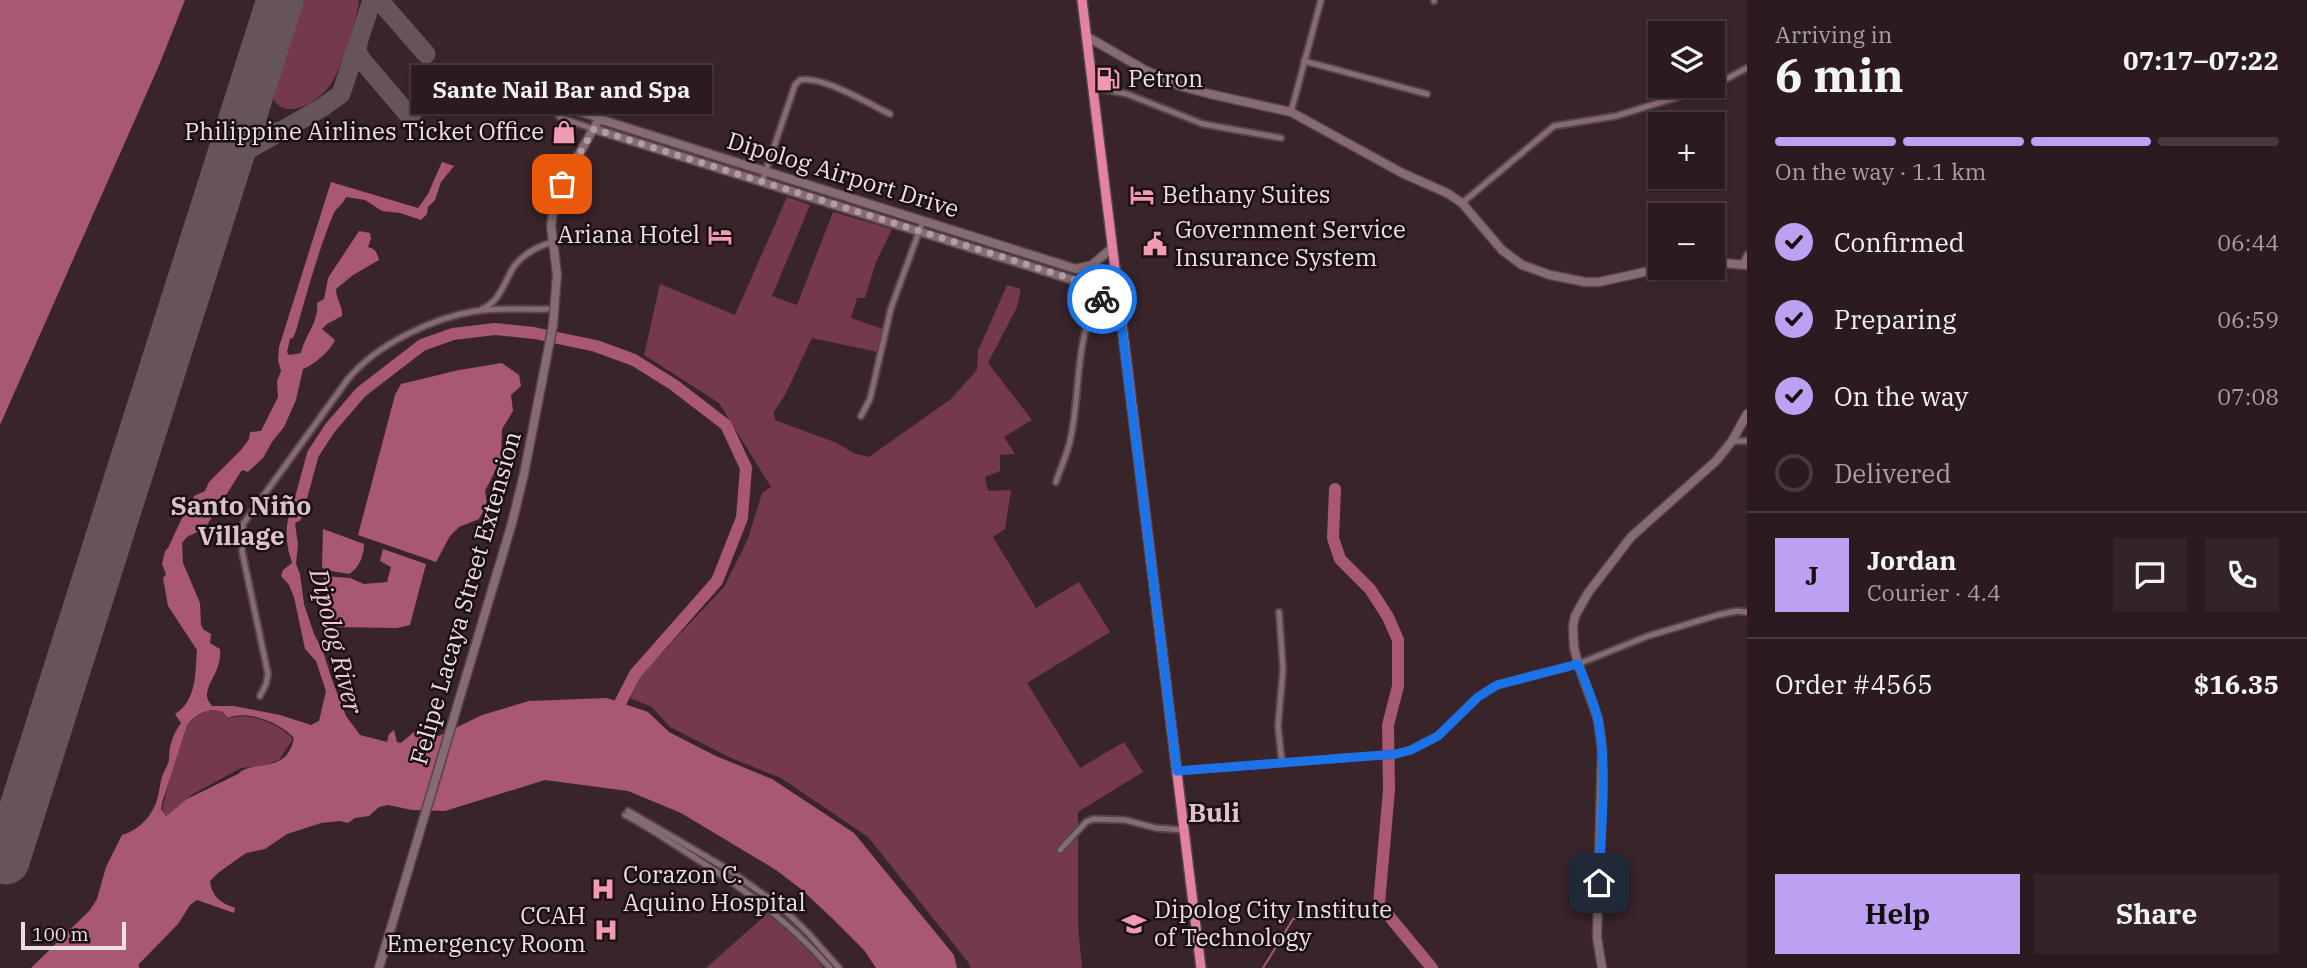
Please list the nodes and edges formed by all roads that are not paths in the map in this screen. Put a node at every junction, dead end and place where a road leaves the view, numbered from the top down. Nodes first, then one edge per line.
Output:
1 (1082, 0) edge
2 (1321, 0) edge
3 (1086, 36) junction
4 (1304, 61) junction
5 (1747, 68) edge
6 (1725, 80) edge
7 (1093, 88) junction
8 (1427, 94) dead end
9 (1674, 98) edge
10 (1291, 112) junction
11 (890, 114) dead end
12 (599, 119) junction
13 (594, 129) junction
14 (1281, 138) dead end
15 (766, 171) junction
16 (762, 182) junction
17 (1462, 203) junction
18 (923, 220) junction
19 (919, 231) junction
20 (553, 242) junction
21 (1112, 248) junction
22 (1746, 261) edge
23 (1725, 262) edge
24 (1076, 269) junction
25 (1648, 271) edge
26 (1073, 279) junction
27 (1099, 296) junction
28 (547, 309) dead end
29 (478, 310) junction
30 (1121, 320) junction
31 (1747, 414) edge
32 (861, 416) dead end
33 (1732, 441) junction
34 (1747, 441) edge
35 (1056, 482) dead end
36 (1279, 612) dead end
37 (1747, 612) edge
38 (1578, 664) junction
39 (260, 696) dead end
40 (1282, 763) junction
41 (1177, 771) junction
42 (1184, 830) junction
43 (1060, 850) dead end
44 (379, 968) edge
45 (830, 968) edge
46 (839, 968) edge
47 (1201, 968) edge
48 (1602, 968) edge

1 - 3 highway
2 - 4 street
3 - 7 highway
3 - 10 main road
4 - 8 street
4 - 10 street
5 - 6 street
7 - 14 street
7 - 21 highway
9 - 17 street
10 - 17 main road
11 - 15 street
12 - 13 main road, Felipe Lacaya Street Extension
12 - 13 street
12 - 15 main road, Dipolog Airport Drive
13 - 16 main road, Dipolog Airport Drive
13 - 20 main road, Felipe Lacaya Street Extension
15 - 16 street
15 - 18 main road, Dipolog Airport Drive
16 - 19 main road, Dipolog Airport Drive
17 - 25 main road
18 - 19 street
18 - 24 main road, Dipolog Airport Drive
19 - 26 main road, Dipolog Airport Drive
19 - 32 street
20 - 29 street
20 - 44 main road, Felipe Lacaya Street Extension
21 - 24 main road
21 - 30 highway
22 - 23 main road
24 - 26 main road
26 - 27 main road, Dipolog Airport Drive
27 - 30 main road, Dipolog Airport Drive
27 - 35 street
28 - 29 street
29 - 39 street
30 - 41 highway
31 - 33 main road
33 - 34 street
33 - 38 main road
36 - 40 street
37 - 38 street
38 - 40 street
38 - 48 main road
40 - 41 street
41 - 42 highway
42 - 43 street
42 - 47 highway
45 - 46 street

